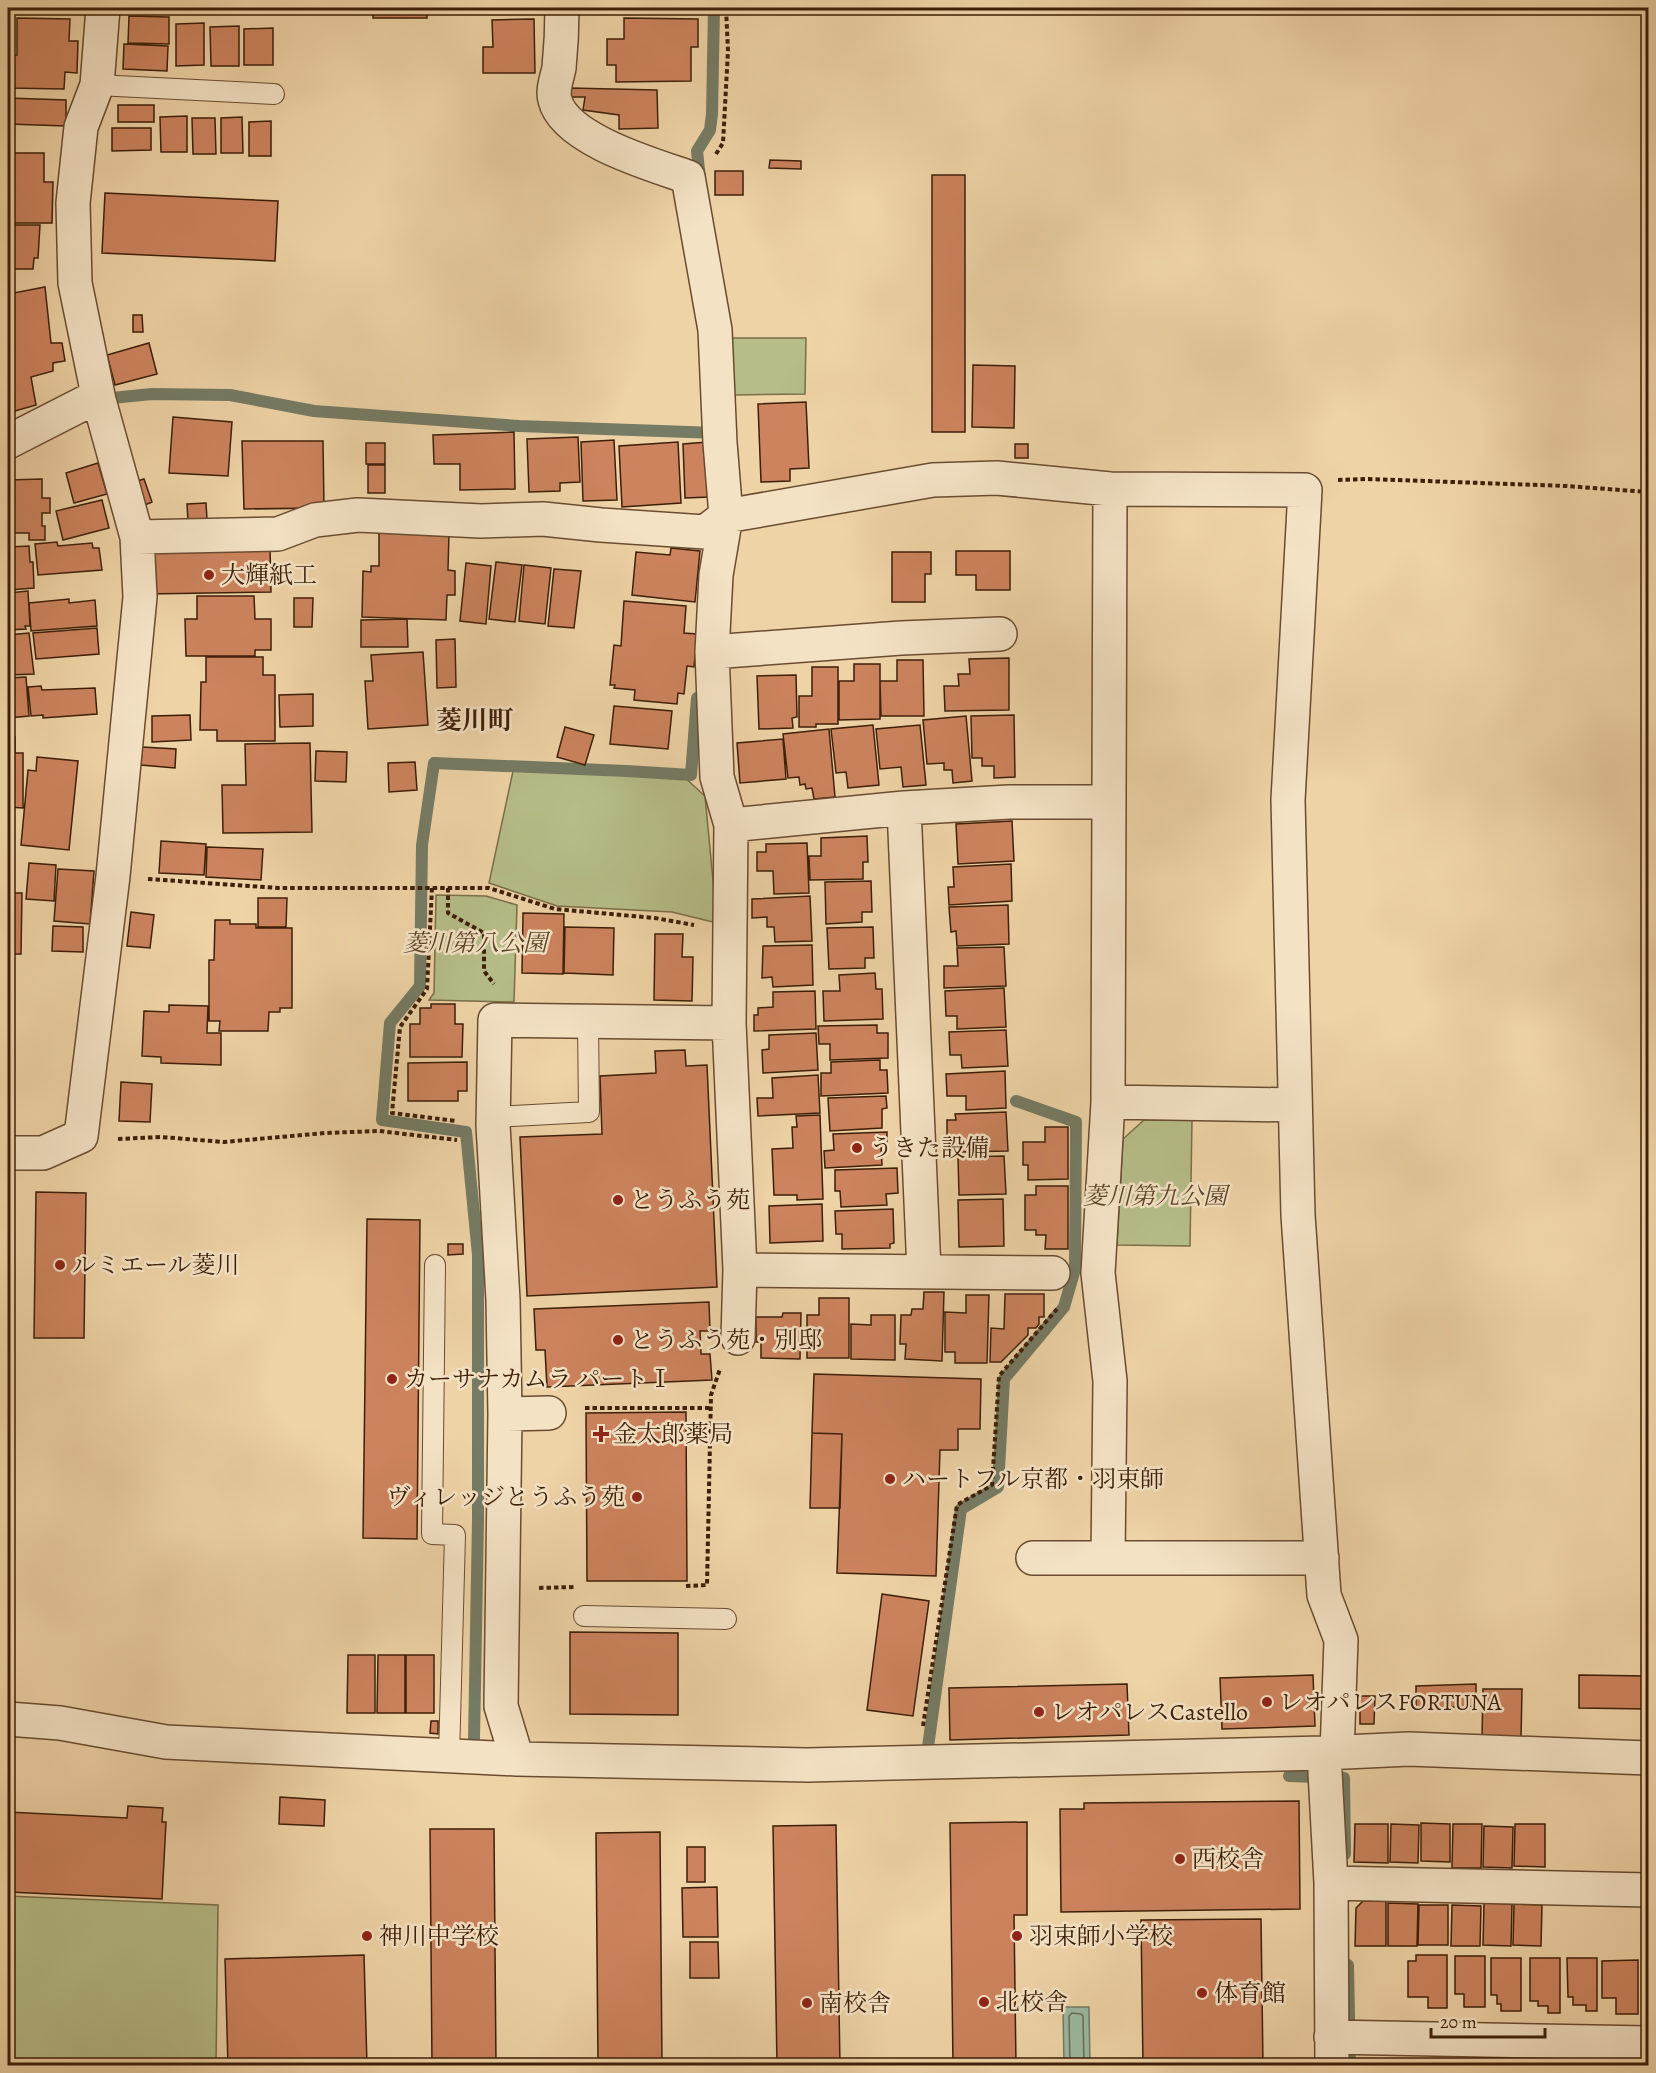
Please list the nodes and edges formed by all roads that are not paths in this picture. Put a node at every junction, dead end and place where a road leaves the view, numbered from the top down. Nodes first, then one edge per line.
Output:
1 (104, 8) edge
2 (562, 8) edge
3 (97, 85) junction
4 (274, 94) dead end
5 (100, 406) junction
6 (8, 441) edge
7 (1110, 489) junction
8 (726, 516) junction
9 (136, 537) junction
10 (1000, 634) dead end
11 (712, 652) junction
12 (1109, 802) junction
13 (904, 808) junction
14 (731, 825) junction
15 (588, 1022) junction
16 (729, 1023) junction
17 (1108, 1102) junction
18 (1295, 1106) junction
19 (493, 1121) junction
20 (8, 1154) edge
21 (435, 1265) dead end
22 (740, 1270) junction
23 (924, 1271) junction
24 (1053, 1273) dead end
25 (730, 1349) road end
26 (549, 1413) road end
27 (505, 1414) junction
28 (1033, 1558) dead end
29 (1108, 1558) junction
30 (1322, 1558) junction
31 (584, 1616) dead end
32 (726, 1619) dead end
33 (8, 1719) edge
34 (450, 1757) junction
35 (1648, 1758) edge
36 (517, 1759) junction
37 (1327, 1767) junction
38 (1344, 1883) junction
39 (1648, 1890) edge
40 (1648, 2043) edge
41 (1340, 2044) edge

1 - 3 street
2 - 8 street
3 - 4 lane
3 - 5 street
5 - 6 street
5 - 9 street
7 - 8 street
7 - 12 street
7 - 18 street
8 - 9 street
8 - 11 street
9 - 20 street
10 - 11 street
11 - 14 street
12 - 13 street
12 - 17 street
13 - 14 street
13 - 23 street
14 - 16 street
15 - 16 street
15 - 19 lane
15 - 19 street
16 - 22 street
17 - 18 street
17 - 29 street
18 - 30 street
19 - 27 street
21 - 34 lane
22 - 23 street
22 - 25 street
23 - 24 street
26 - 27 street
27 - 36 street
28 - 29 street
29 - 30 street
30 - 37 street
31 - 32 lane
33 - 34 street
34 - 36 street
35 - 37 street
36 - 37 street
37 - 38 street
38 - 39 street
38 - 41 street
40 - 41 street

